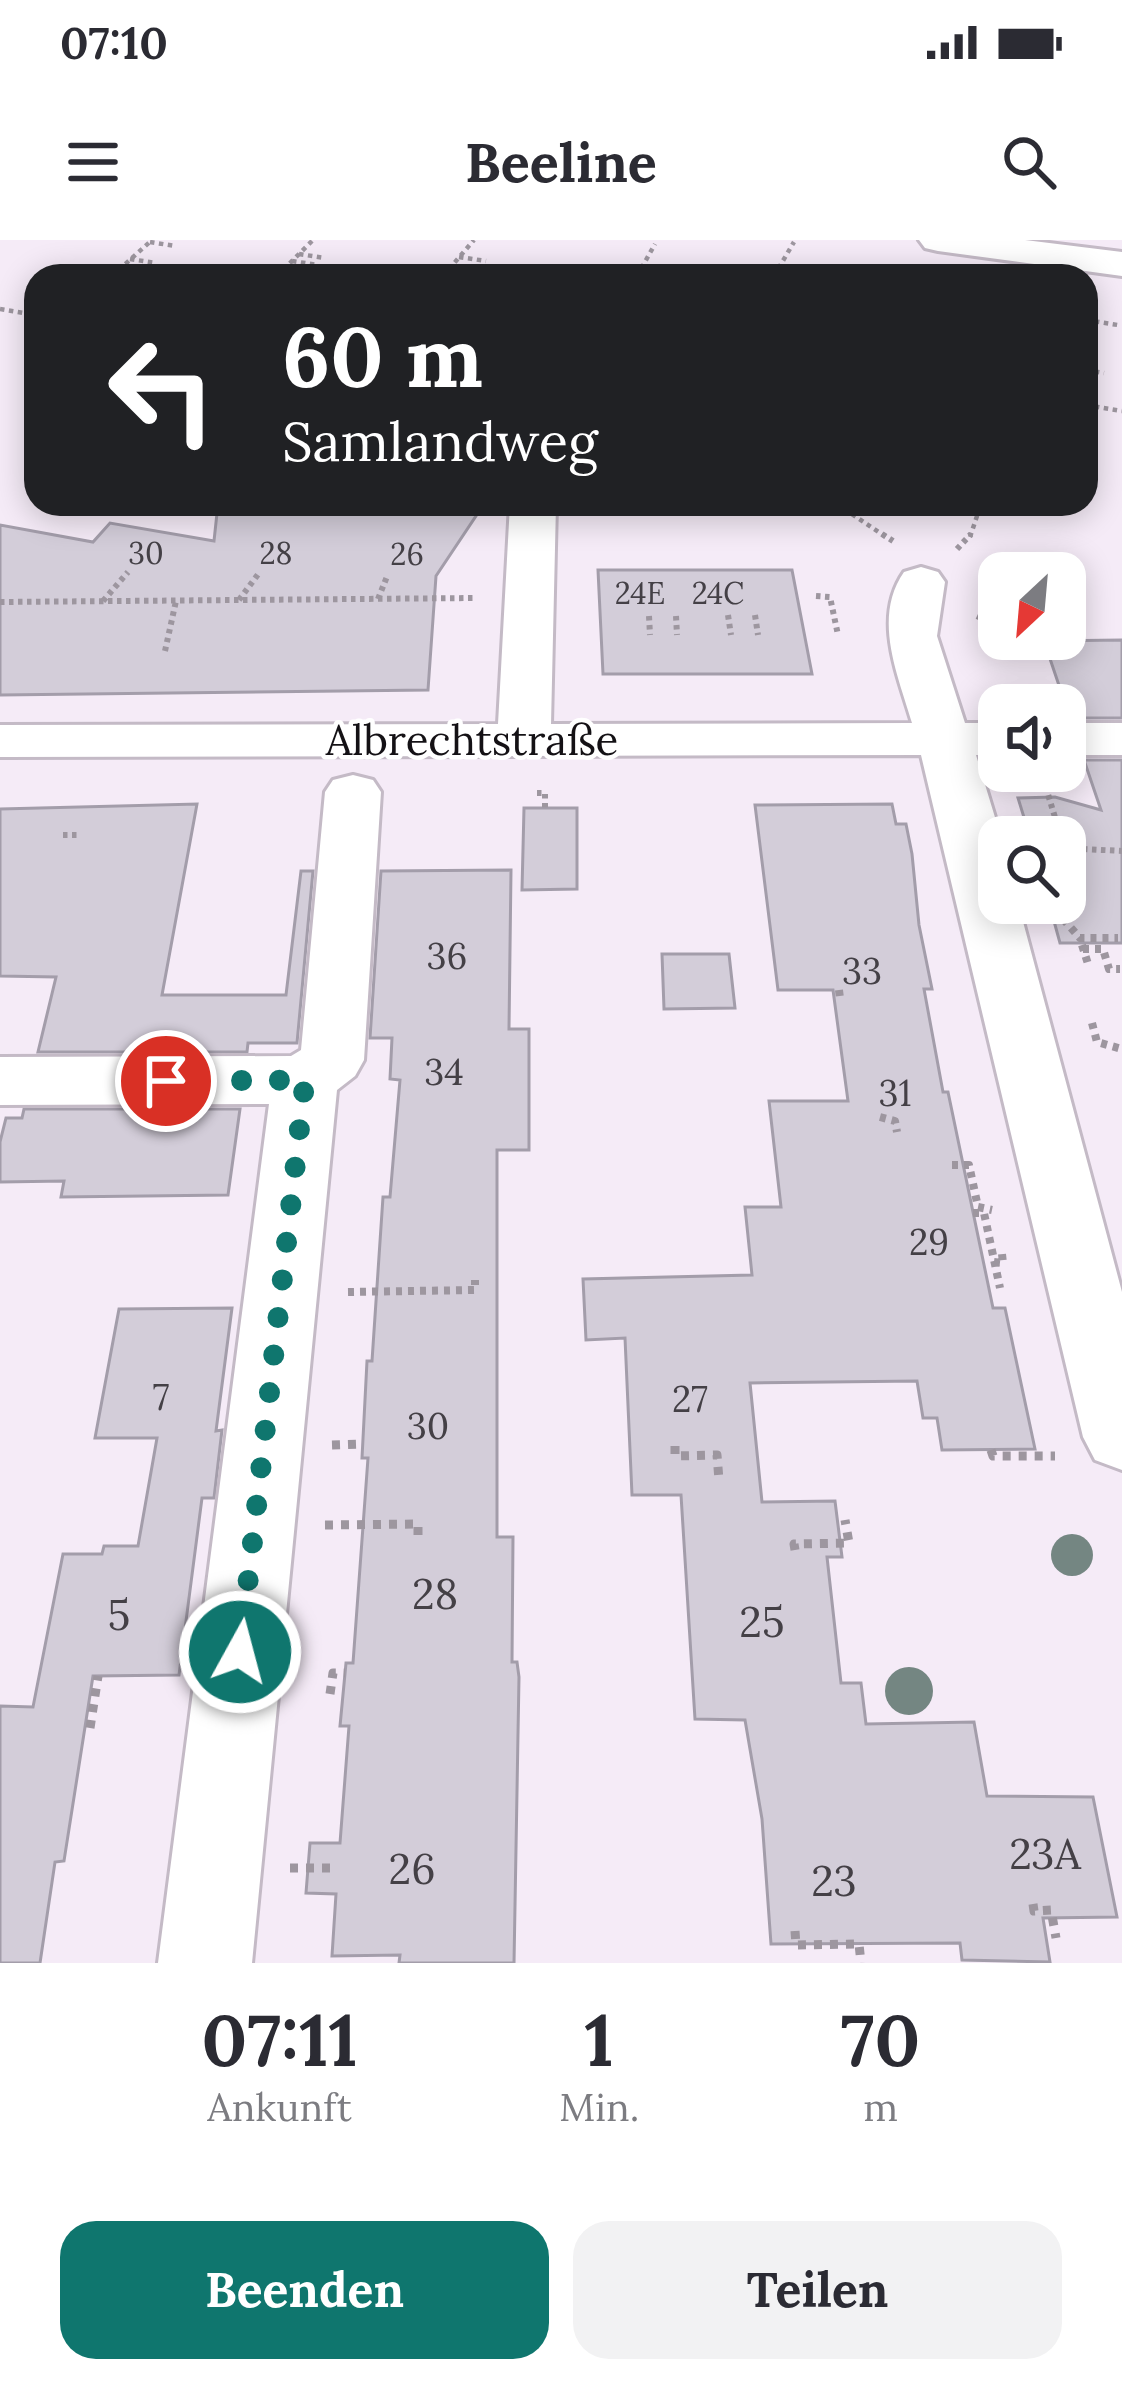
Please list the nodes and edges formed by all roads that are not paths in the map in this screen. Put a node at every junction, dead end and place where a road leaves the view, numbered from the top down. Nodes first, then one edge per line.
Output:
1 (938, 240) edge
2 (1122, 264) edge
3 (516, 516) edge
4 (921, 582) road end
5 (971, 739) edge
6 (1122, 739) edge
7 (524, 740) junction
8 (0, 741) edge
9 (1086, 748) edge
10 (353, 792) dead end
11 (305, 1080) junction
12 (0, 1081) edge
13 (1110, 1342) edge
14 (1091, 1446) edge
15 (205, 1963) edge

1 - 2 street
3 - 7 street
4 - 5 street
5 - 7 street, Albrechtstraße
5 - 13 street
6 - 9 street
7 - 8 street, Albrechtstraße
10 - 11 street
11 - 12 street
11 - 15 street
13 - 14 street

